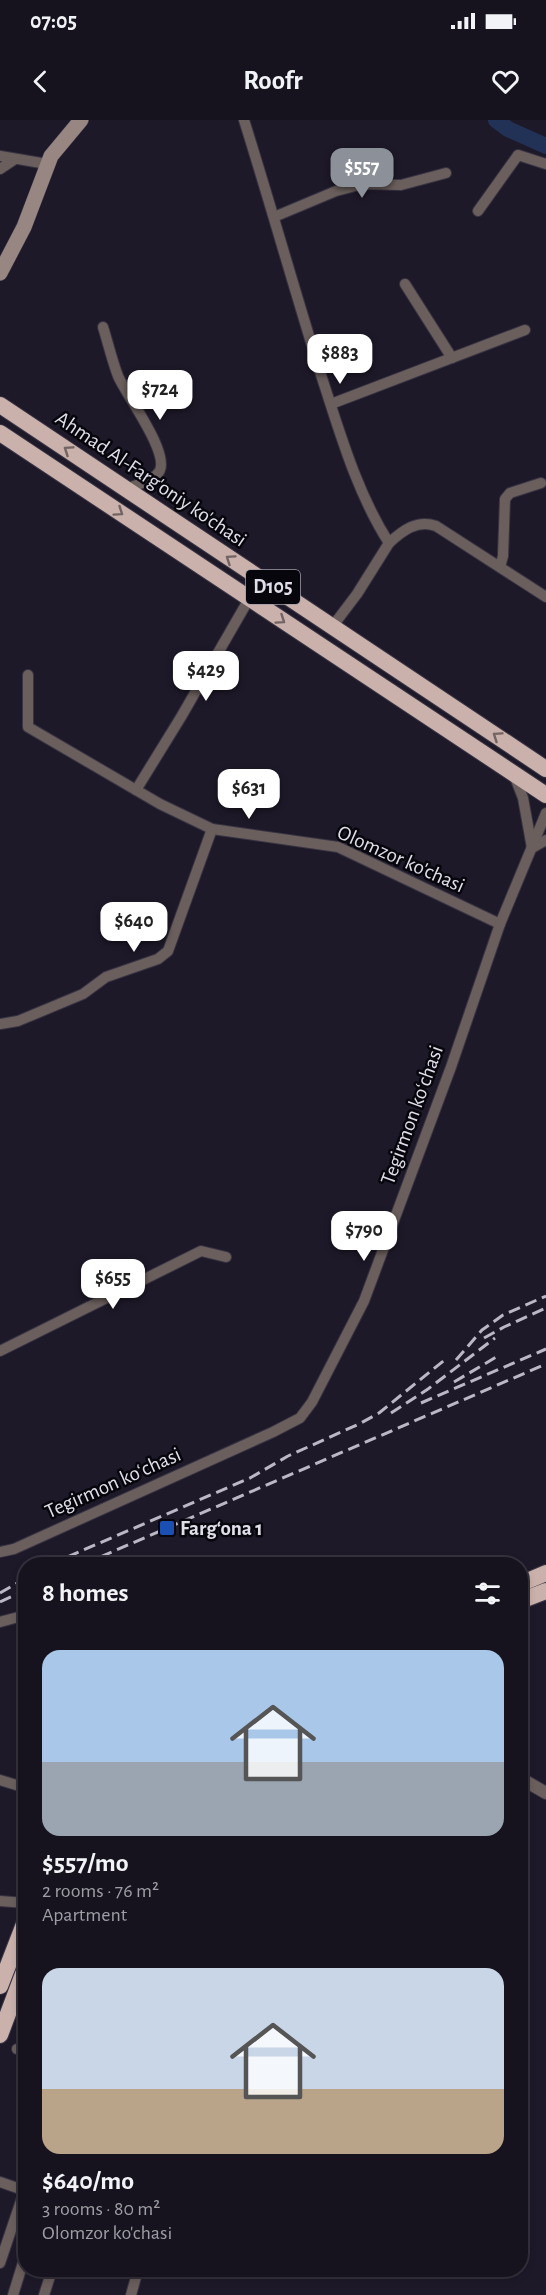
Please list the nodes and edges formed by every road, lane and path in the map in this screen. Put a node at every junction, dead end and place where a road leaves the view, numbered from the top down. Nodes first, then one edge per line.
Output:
1 (81, 120) edge
2 (244, 120) edge
3 (0, 156) edge
4 (15, 159) junction
5 (47, 164) junction
6 (546, 164) edge
7 (0, 169) edge
8 (446, 173) dead end
9 (478, 211) dead end
10 (274, 217) junction
11 (0, 273) edge
12 (405, 284) dead end
13 (103, 327) dead end
14 (525, 330) dead end
15 (452, 358) junction
16 (331, 404) junction
17 (0, 405) edge
18 (0, 433) edge
19 (542, 483) dead end
20 (126, 489) junction
21 (388, 543) junction
22 (500, 567) junction
23 (546, 597) edge
24 (249, 599) junction
25 (332, 627) junction
26 (28, 675) dead end
27 (546, 769) edge
28 (514, 775) junction
29 (136, 790) junction
30 (546, 795) edge
31 (546, 813) edge
32 (212, 829) junction
33 (546, 840) edge
34 (532, 848) junction
35 (500, 924) junction
36 (0, 1024) edge
37 (226, 1257) dead end
38 (0, 1351) edge
39 (0, 1552) edge
40 (546, 1573) edge
41 (528, 1581) edge
42 (546, 1591) edge
43 (528, 1598) edge
44 (18, 1617) edge
45 (0, 1622) edge
46 (0, 1780) edge
47 (528, 1783) edge
48 (18, 1786) edge
49 (546, 1793) edge
50 (0, 1901) edge
51 (18, 1903) edge
52 (18, 1937) edge
53 (1, 1976) edge
54 (18, 1988) edge
55 (0, 2036) edge
56 (0, 2182) edge
57 (18, 2187) edge
58 (18, 2209) edge
59 (0, 2262) edge
60 (19, 2277) edge
61 (50, 2277) edge
62 (136, 2277) edge
63 (13, 2295) edge
64 (44, 2295) edge
65 (131, 2295) edge

1 - 5 main road
2 - 10 street
3 - 4 street
4 - 5 street
4 - 7 street
5 - 11 main road
6 - 9 street
8 - 10 street
10 - 16 street
12 - 15 street
13 - 20 street
14 - 15 street
15 - 16 street
16 - 21 street
20 -> 17 highway, Ahmad Al-Farg'oniy ko'chasi / D105
18 -> 24 highway, D105
19 - 22 street
25 -> 20 highway, Ahmad Al-Farg'oniy ko'chasi / D105
21 - 22 street
21 - 25 street
22 - 23 street
24 -> 28 highway, D105
24 - 29 street
27 -> 25 highway, Ahmad Al-Farg'oniy ko'chasi / D105
26 - 29 street, Olomzor ko'chasi
28 - 30 highway, D105
28 - 34 street
29 - 32 street, Olomzor ko'chasi
31 - 34 street, Tegirmon koʻchasi
32 - 35 street, Olomzor ko'chasi
32 - 36 street
33 - 34 street
34 - 35 street, Tegirmon koʻchasi
35 - 39 street, Tegirmon koʻchasi
37 - 38 street
40 - 41 highway
42 - 43 highway
44 - 45 street
46 - 48 street
47 - 49 street
50 - 51 street
52 - 53 highway
54 - 55 highway
56 - 57 street
58 - 59 street
60 - 63 street
61 - 64 street
62 - 65 street

